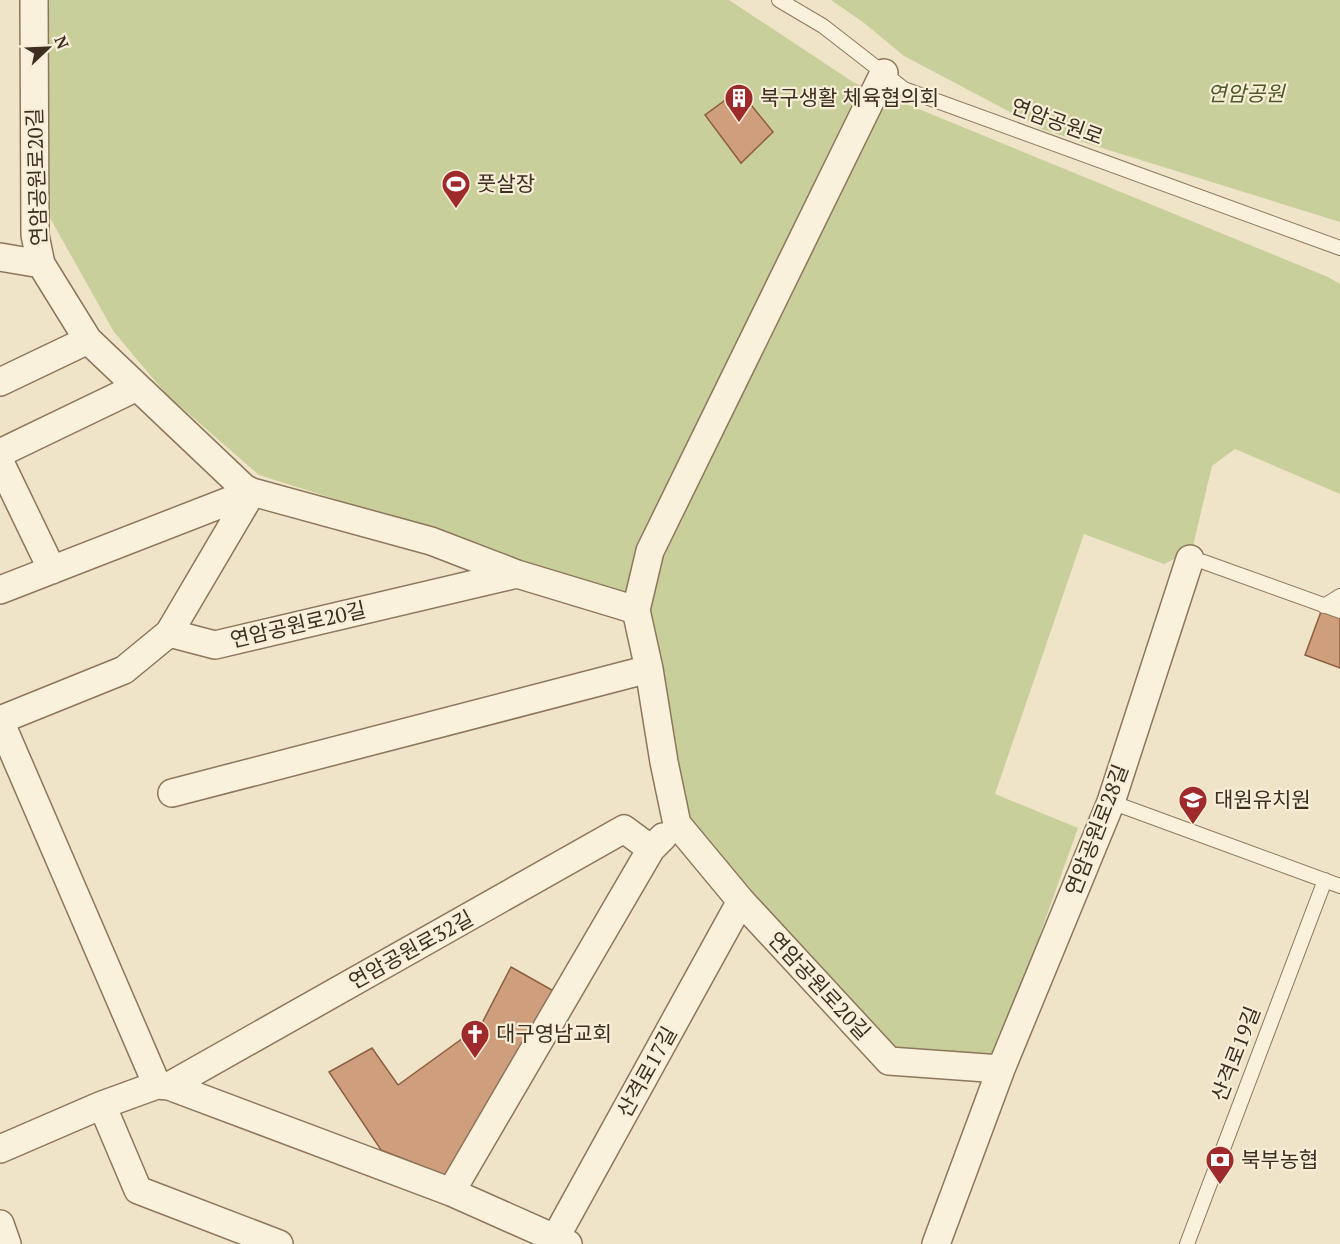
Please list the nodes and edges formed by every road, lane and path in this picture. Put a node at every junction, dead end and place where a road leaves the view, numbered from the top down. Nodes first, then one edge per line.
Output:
1 (34, 0) edge
2 (779, 0) edge
3 (884, 73) junction
4 (1340, 248) edge
5 (0, 257) edge
6 (40, 264) junction
7 (88, 340) junction
8 (0, 382) edge
9 (137, 387) junction
10 (0, 453) edge
11 (0, 462) edge
12 (252, 492) junction
13 (1190, 560) joint
14 (52, 570) junction
15 (517, 574) junction
16 (0, 590) edge
17 (1340, 596) edge
18 (1324, 606) junction
19 (636, 610) junction
20 (1340, 611) edge
21 (169, 633) junction
22 (649, 669) junction
23 (0, 720) edge
24 (172, 793) dead end
25 (1111, 802) junction
26 (677, 824) junction
27 (651, 849) junction
28 (1325, 880) junction
29 (1340, 886) edge
30 (741, 901) junction
31 (1001, 1069) junction
32 (163, 1086) junction
33 (102, 1105) junction
34 (0, 1149) edge
35 (451, 1192) junction
36 (0, 1224) edge
37 (558, 1242) edge
38 (7, 1244) edge
39 (278, 1244) edge
40 (936, 1244) edge
41 (1187, 1244) edge

1 - 6 street, 연암공원로20길
2 - 3 lane, 연암공원로
3 - 4 lane, 연암공원로
3 - 19 street
5 - 6 street
6 - 7 street, 연암공원로20길
7 - 8 street
7 - 9 street, 연암공원로20길
9 - 10 street
9 - 12 street, 연암공원로20길
11 - 14 street
12 - 14 street
12 - 15 street, 연암공원로20길
12 - 21 street
13 - 18 lane, 연암공원로28길
13 - 25 street, 연암공원로28길
14 - 16 street
15 - 19 street, 연암공원로20길
15 - 21 street, 연암공원로20길
17 - 18 lane
18 - 20 lane, 연암공원로28길
19 - 22 street, 연암공원로20길
21 - 23 street
22 - 24 street
22 - 26 street, 연암공원로20길
23 - 32 street
25 - 28 lane
25 - 31 street, 연암공원로28길
26 - 27 street
26 - 30 street, 연암공원로20길
27 - 32 street, 연암공원로32길
27 - 35 street
28 - 29 lane
28 - 41 lane, 산격로19길
30 - 31 street, 연암공원로20길
30 - 37 street, 산격로17길
31 - 40 street, 연암공원로28길
32 - 33 street, 연암공원로32길
32 - 35 street
33 - 34 street, 연암공원로32길
33 - 39 street
35 - 37 street
36 - 38 street

